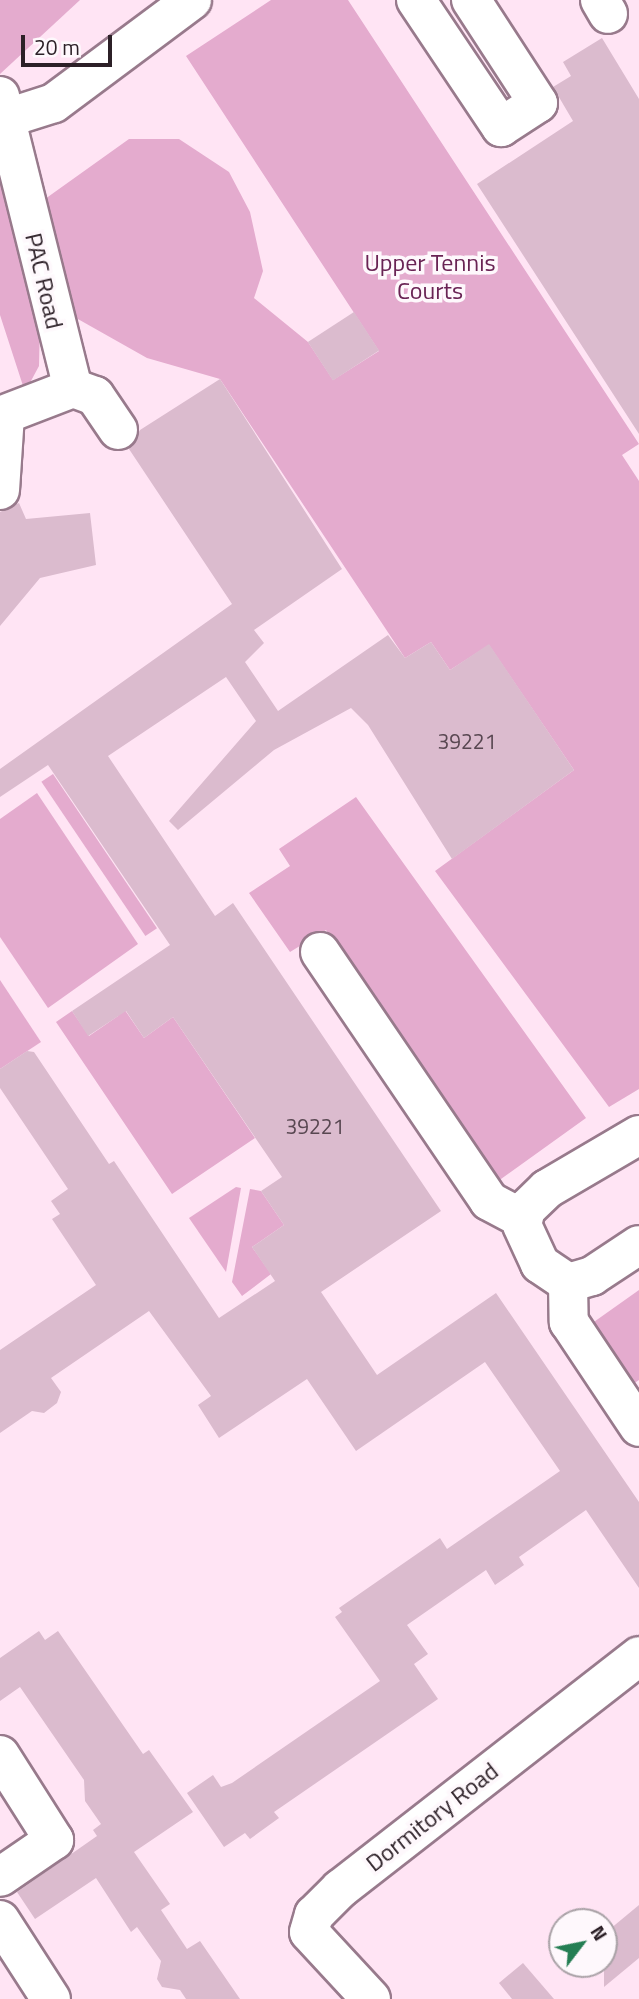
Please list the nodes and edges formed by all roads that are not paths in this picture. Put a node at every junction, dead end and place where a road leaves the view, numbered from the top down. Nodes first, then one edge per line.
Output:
1 (192, 0) edge
2 (416, 0) edge
3 (471, 0) edge
4 (3, 107) edge
5 (73, 388) junction
6 (2, 415) edge
7 (118, 430) dead end
8 (0, 490) edge
9 (320, 952) dead end
10 (639, 1135) edge
11 (523, 1219) junction
12 (639, 1245) edge
13 (568, 1283) junction
14 (639, 1427) edge
15 (639, 1656) edge
16 (0, 1755) edge
17 (0, 1877) edge
18 (0, 1920) edge
19 (11, 1961) edge
20 (51, 1999) edge
21 (371, 1999) edge

1 - 4 street
2 - 3 street
4 - 5 street, PAC Road
5 - 6 street
5 - 7 street
6 - 8 street
9 - 11 street
10 - 11 street
11 - 13 street
12 - 13 street
13 - 14 street
15 - 21 street, Dormitory Road
16 - 17 street
18 - 19 street
19 - 20 street

